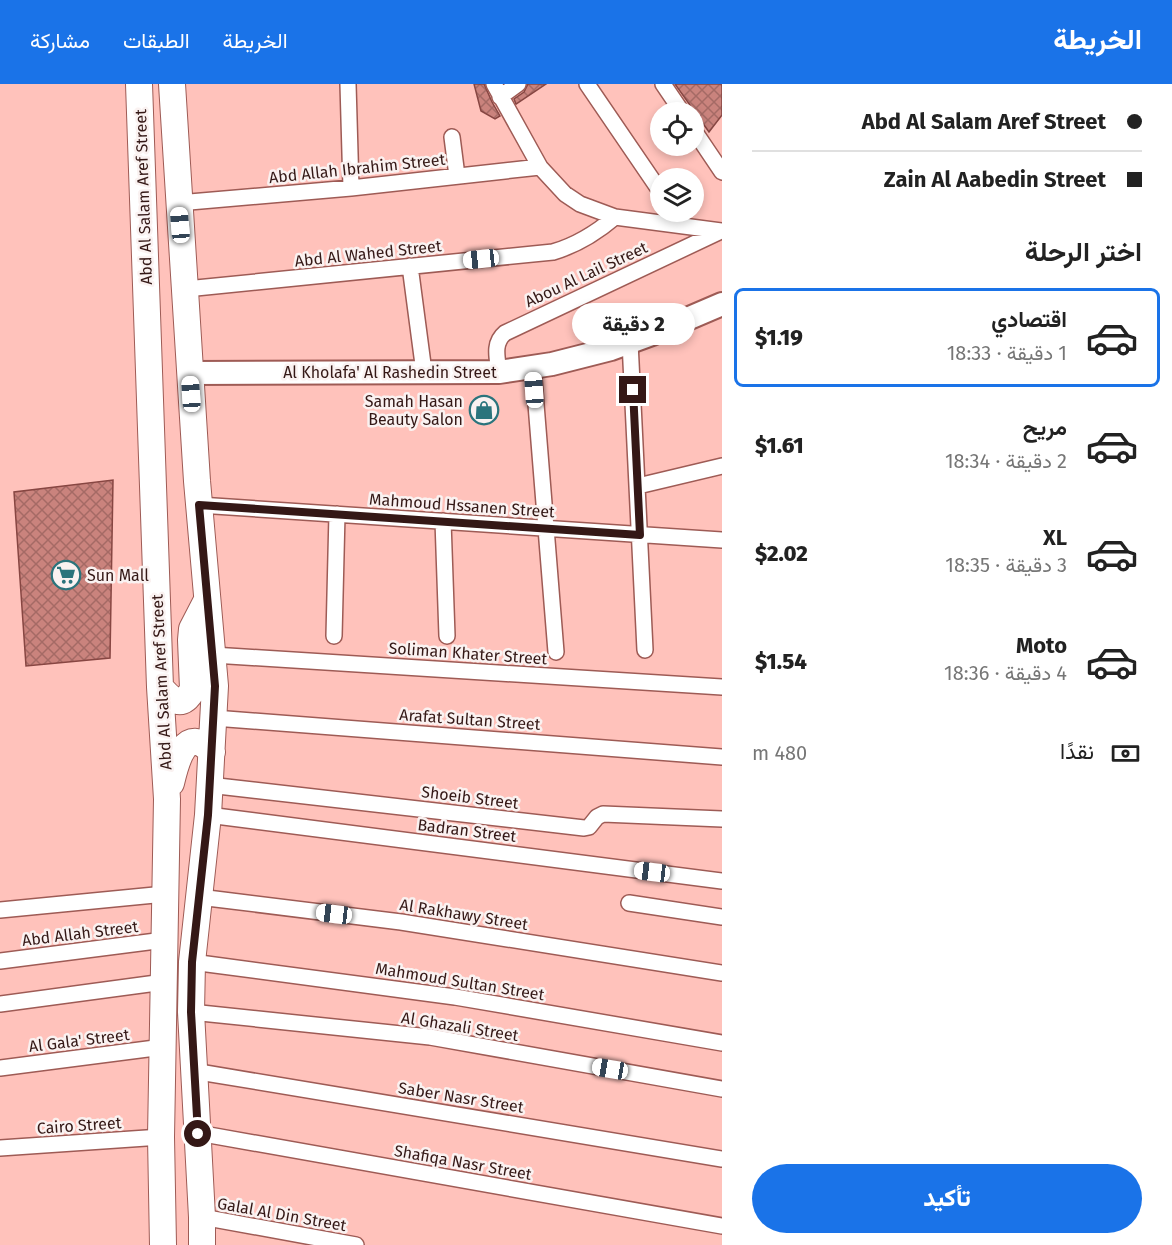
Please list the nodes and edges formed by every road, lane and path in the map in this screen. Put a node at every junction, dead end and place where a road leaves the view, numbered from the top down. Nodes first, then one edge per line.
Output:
1 (139, 84) edge
2 (172, 84) edge
3 (348, 84) edge
4 (518, 84) edge
5 (587, 84) edge
6 (663, 84) edge
7 (496, 90) edge
8 (675, 102) edge
9 (452, 137) dead end
10 (704, 145) edge
11 (540, 167) junction
12 (722, 172) edge
13 (457, 176) junction
14 (650, 176) edge
15 (351, 188) junction
16 (178, 203) junction
17 (615, 217) junction
18 (681, 222) edge
19 (684, 226) junction
20 (721, 231) edge
21 (410, 266) junction
22 (186, 289) junction
23 (722, 304) edge
24 (630, 342) junction
25 (533, 367) junction
26 (424, 372) junction
27 (499, 372) junction
28 (190, 373) junction
29 (722, 466) edge
30 (638, 486) junction
31 (199, 505) junction
32 (337, 514) junction
33 (442, 521) junction
34 (546, 529) junction
35 (640, 535) junction
36 (722, 540) edge
37 (207, 600) junction
38 (334, 636) dead end
39 (447, 636) dead end
40 (645, 650) dead end
41 (556, 652) dead end
42 (213, 655) junction
43 (160, 687) junction
44 (722, 687) edge
45 (214, 718) junction
46 (212, 752) junction
47 (722, 757) edge
48 (209, 785) junction
49 (167, 800) junction
50 (208, 815) junction
51 (722, 819) edge
52 (722, 881) edge
53 (165, 894) junction
54 (199, 897) junction
55 (629, 903) dead end
56 (0, 910) edge
57 (722, 917) edge
58 (164, 940) junction
59 (0, 961) edge
60 (192, 962) junction
61 (722, 973) edge
62 (164, 982) junction
63 (0, 1004) edge
64 (191, 1012) junction
65 (722, 1043) edge
66 (163, 1047) junction
67 (0, 1068) edge
68 (193, 1071) junction
69 (722, 1089) edge
70 (198, 1134) junction
71 (161, 1137) junction
72 (0, 1148) edge
73 (722, 1159) edge
74 (202, 1218) junction
75 (722, 1226) edge
76 (163, 1245) edge
77 (202, 1245) edge
78 (356, 1245) edge

1 - 43 main road, Abd Al Salam Aref Street
2 - 16 main road, Abd Al Salam Aref Street
3 - 15 street
4 - 7 street
5 - 14 street
6 - 8 street
7 - 11 street
9 - 13 street
10 - 12 street
11 - 13 street, Abd Allah Ibrahim Street
11 - 17 street
13 - 15 street, Abd Allah Ibrahim Street
15 - 16 street, Abd Allah Ibrahim Street
16 - 22 main road, Abd Al Salam Aref Street
17 - 19 street
17 - 21 street, Abd Al Wahed Street
18 - 19 street
19 - 20 street
20 - 27 street, Abou Al Lail Street
21 - 22 street, Abd Al Wahed Street
21 - 26 street
22 - 28 main road, Abd Al Salam Aref Street
23 - 24 main road, Al Kholafa' Al Rashedin Street
24 - 25 main road, Al Kholafa' Al Rashedin Street
24 - 30 street
25 - 27 main road, Al Kholafa' Al Rashedin Street
25 - 34 street
26 - 27 main road, Al Kholafa' Al Rashedin Street
26 - 28 main road, Al Kholafa' Al Rashedin Street
28 - 31 main road, Abd Al Salam Aref Street
29 - 30 street
30 - 35 street
31 - 32 street, Mahmoud Hssanen Street
31 - 37 main road, Abd Al Salam Aref Street
32 - 33 street, Mahmoud Hssanen Street
32 - 38 street
33 - 34 street, Mahmoud Hssanen Street
33 - 39 street
34 - 35 street, Mahmoud Hssanen Street
34 - 41 street
35 - 36 street, Mahmoud Hssanen Street
35 - 40 street
37 - 42 main road, Abd Al Salam Aref Street
37 - 43 main road
42 - 44 street, Soliman Khater Street
42 - 45 main road, Abd Al Salam Aref Street
43 - 49 main road, Abd Al Salam Aref Street
45 - 46 main road, Abd Al Salam Aref Street
45 - 47 street, Arafat Sultan Street
46 - 48 main road, Abd Al Salam Aref Street
46 - 49 main road
48 - 50 main road, Abd Al Salam Aref Street
48 - 51 street, Shoeib Street
49 - 53 main road, Abd Al Salam Aref Street
50 - 52 street, Badran Street
50 - 54 main road, Abd Al Salam Aref Street
53 - 56 street
53 - 58 main road, Abd Al Salam Aref Street
54 - 60 main road, Abd Al Salam Aref Street
54 - 61 street, Al Rakhawy Street
55 - 57 street
58 - 59 street, Abd Allah Street
58 - 62 main road, Abd Al Salam Aref Street
60 - 64 main road, Abd Al Salam Aref Street
60 - 65 street, Mahmoud Sultan Street
62 - 63 street
62 - 66 main road, Abd Al Salam Aref Street
64 - 68 main road, Abd Al Salam Aref Street
64 - 69 street, Al Ghazali Street
66 - 67 street, Al Gala' Street
66 - 71 main road, Abd Al Salam Aref Street
68 - 70 main road, Abd Al Salam Aref Street
68 - 73 street, Saber Nasr Street
70 - 74 main road, Abd Al Salam Aref Street
70 - 75 street, Shafiqa Nasr Street
71 - 72 street, Cairo Street
71 - 76 main road, Abd Al Salam Aref Street
74 - 77 main road, Abd Al Salam Aref Street
74 - 78 street, Galal Al Din Street

